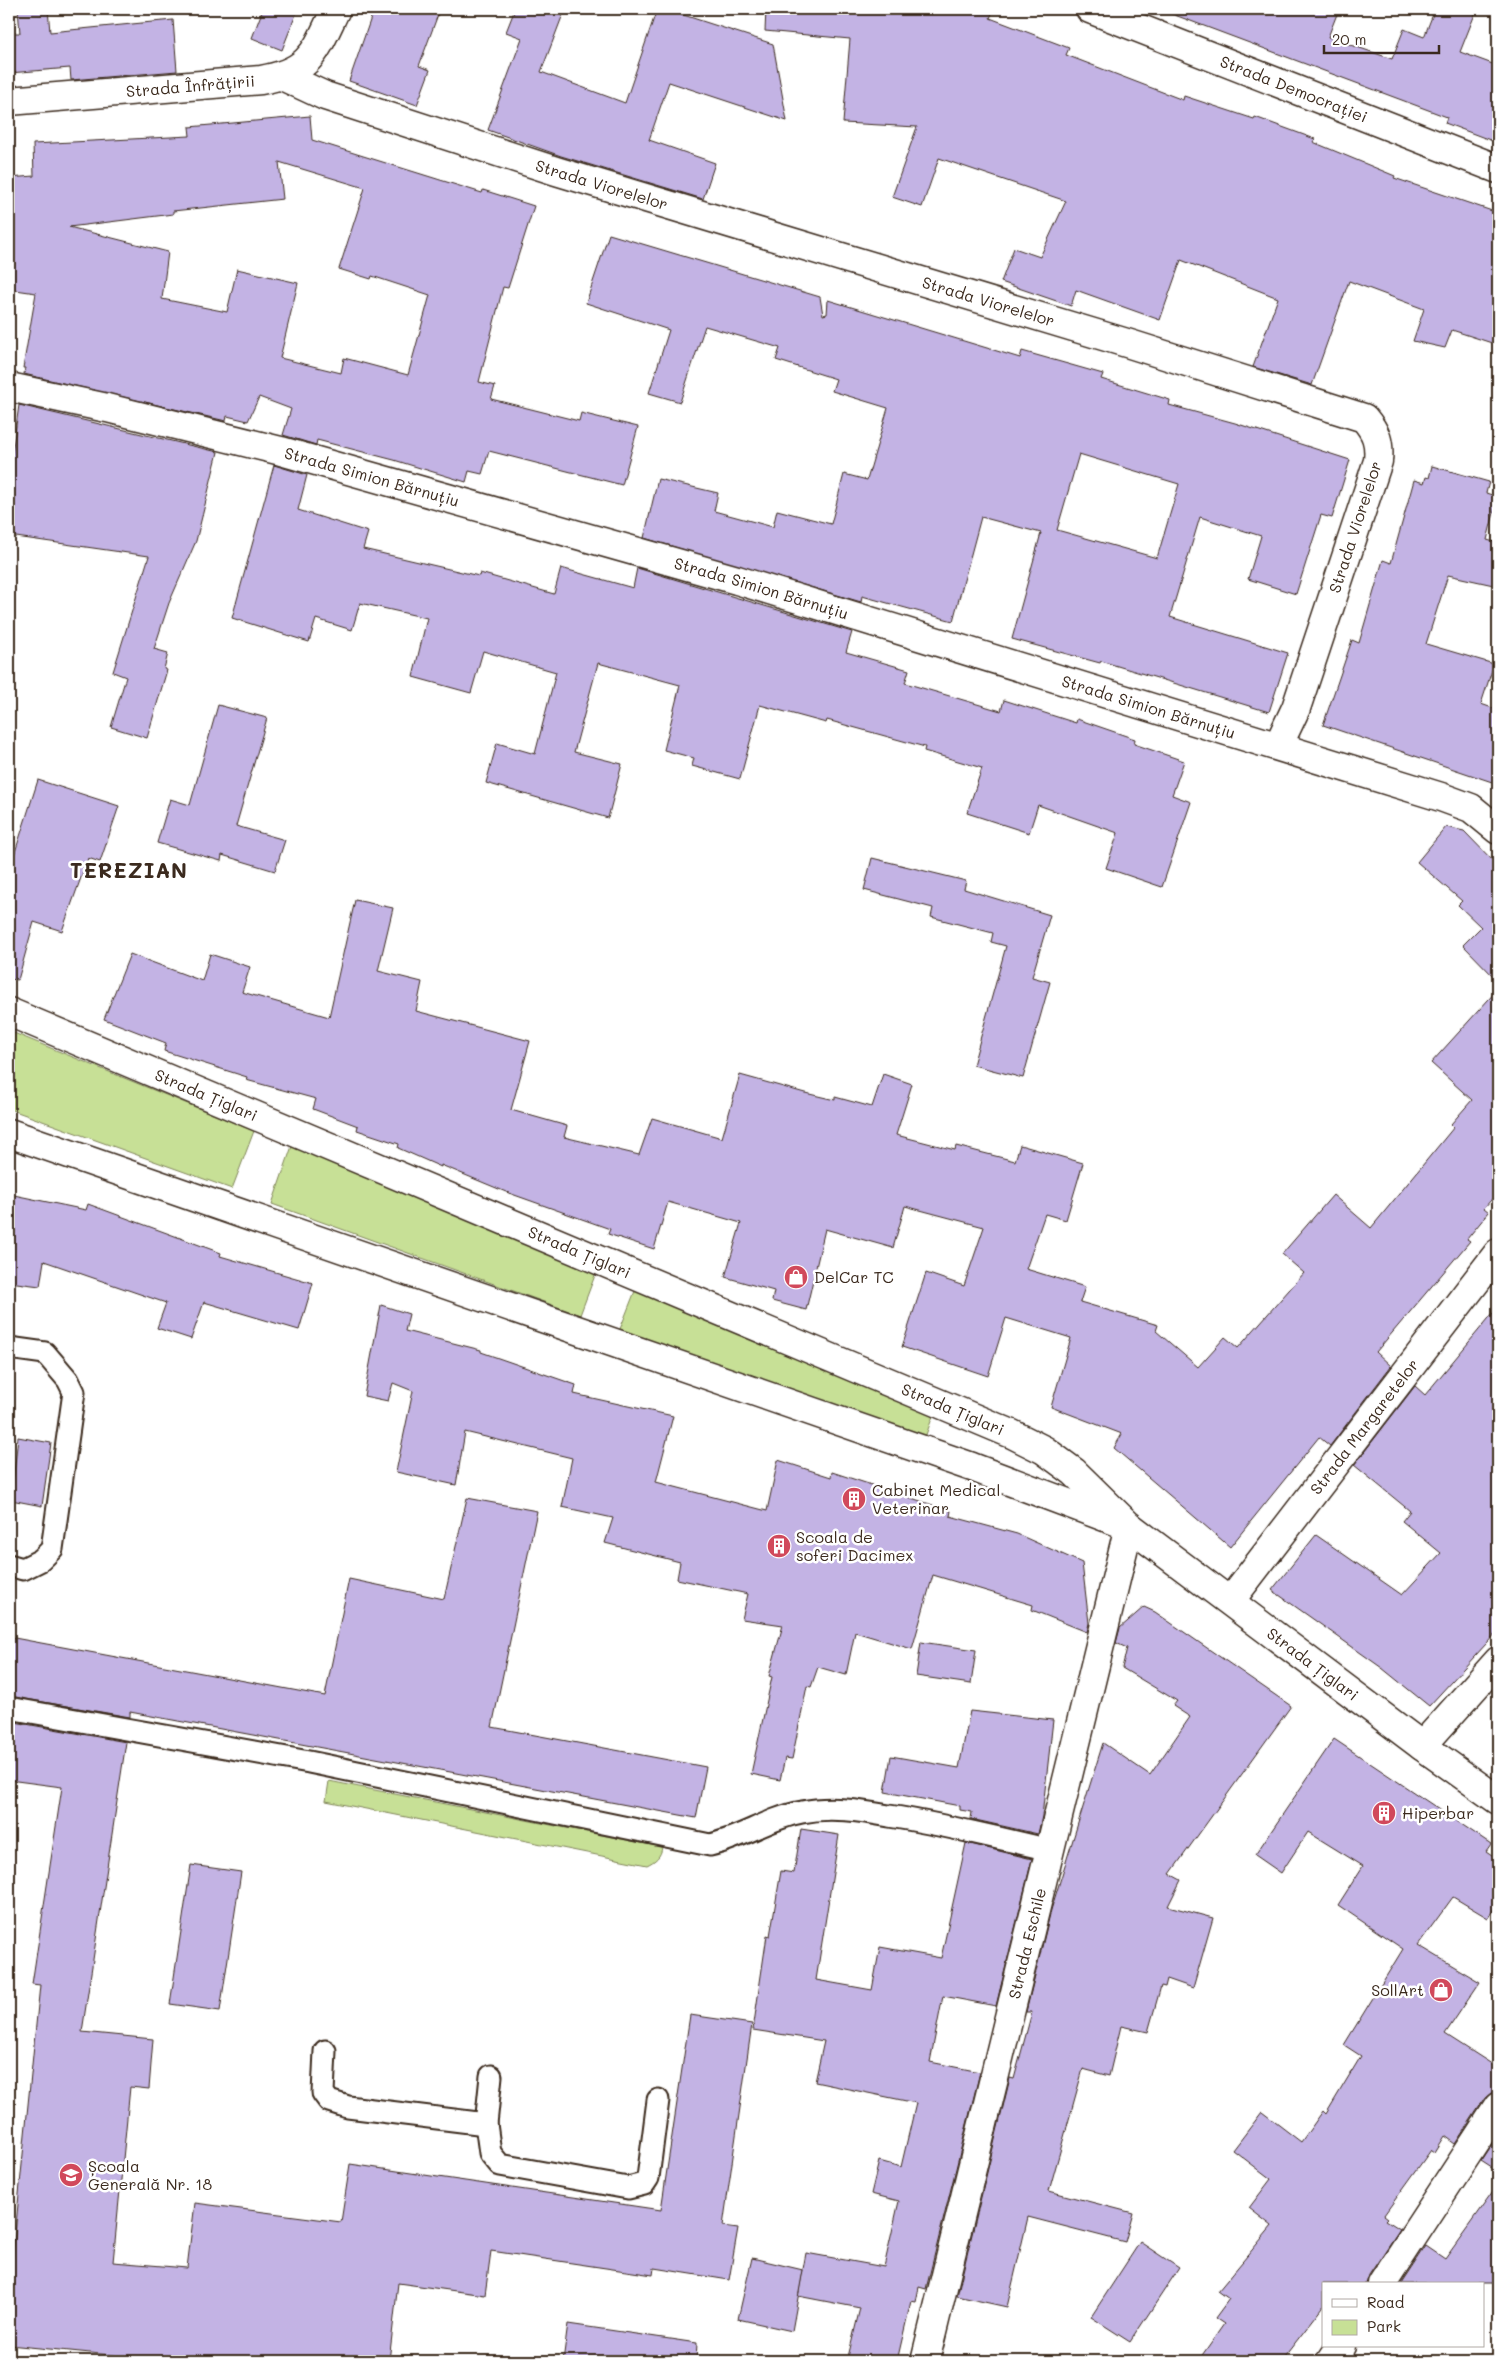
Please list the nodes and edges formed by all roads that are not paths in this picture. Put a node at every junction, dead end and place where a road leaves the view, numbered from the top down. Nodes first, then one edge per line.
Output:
1 (336, 9) edge
2 (1090, 9) edge
3 (282, 76) junction
4 (9, 101) edge
5 (1498, 169) edge
6 (9, 387) edge
7 (1278, 746) junction
8 (1498, 830) edge
9 (9, 1012) edge
10 (9, 1133) edge
11 (1498, 1253) edge
12 (9, 1348) edge
13 (1129, 1526) junction
14 (9, 1565) edge
15 (1230, 1601) junction
16 (1498, 1661) edge
17 (9, 1708) edge
18 (1422, 1746) junction
19 (1498, 1800) edge
20 (1050, 1850) junction
21 (325, 2051) dead end
22 (491, 2076) dead end
23 (658, 2100) dead end
24 (1498, 2107) edge
25 (486, 2124) junction
26 (1383, 2282) edge
27 (1340, 2348) edge
28 (925, 2361) edge
29 (1331, 2361) edge

1 - 3 street, Strada Înfrățirii
2 - 5 street, Strada Democrației
3 - 4 street, Strada Înfrățirii
3 - 7 street, Strada Viorelelor
6 - 7 street, Strada Simion Bărnuțiu
7 - 8 street, Strada Simion Bărnuțiu
9 - 13 street, Strada Țiglari
10 - 13 street, Strada Țiglari
11 - 15 street, Strada Margaretelor
12 - 14 lane
13 - 15 street, Strada Țiglari
13 - 20 street, Strada Eschile
15 - 18 street, Strada Țiglari
16 - 18 street
17 - 20 lane
18 - 19 street, Strada Țiglari
20 - 28 street, Strada Eschile
21 - 25 lane
22 - 25 lane
23 - 25 lane
24 - 26 street
27 - 29 street

